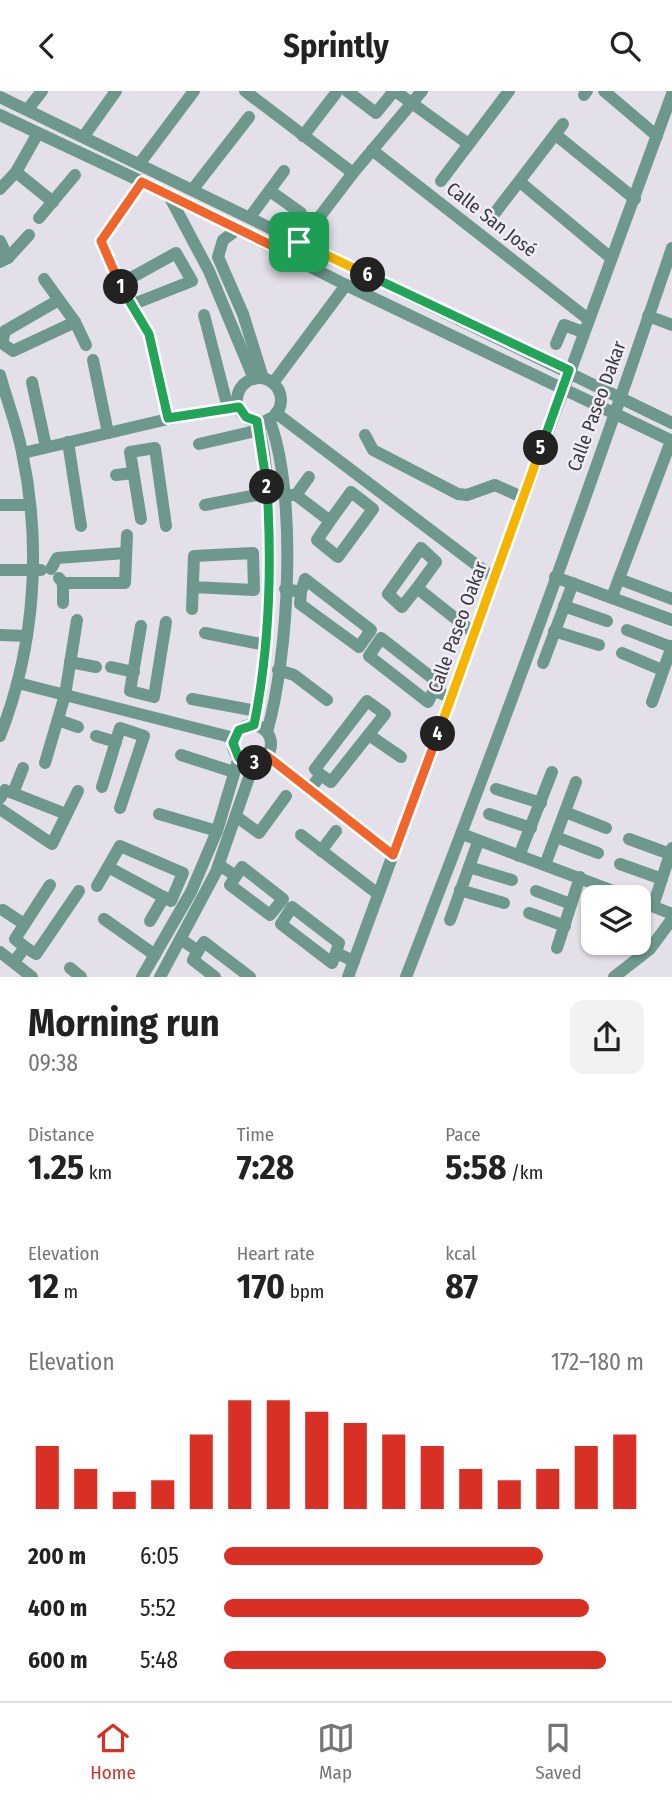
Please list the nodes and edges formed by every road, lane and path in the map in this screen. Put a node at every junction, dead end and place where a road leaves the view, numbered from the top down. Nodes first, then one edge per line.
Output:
1 (42, 91) edge
2 (116, 91) edge
3 (194, 91) edge
4 (245, 91) edge
5 (395, 91) edge
6 (422, 91) edge
7 (604, 91) edge
8 (342, 92) edge
9 (505, 92) edge
10 (672, 94) edge
11 (0, 97) edge
12 (412, 104) junction
13 (28, 109) junction
14 (0, 115) edge
15 (249, 117) dead end
16 (38, 133) junction
17 (84, 136) junction
18 (303, 136) junction
19 (657, 136) junction
20 (467, 143) junction
21 (372, 150) junction
22 (123, 155) junction
23 (139, 163) junction
24 (115, 169) junction
25 (284, 171) dead end
26 (16, 172) junction
27 (353, 173) junction
28 (75, 175) dead end
29 (441, 181) dead end
30 (142, 182) junction
31 (520, 182) junction
32 (0, 189) edge
33 (193, 189) junction
34 (270, 191) junction
35 (168, 194) junction
36 (635, 199) junction
37 (52, 202) junction
38 (301, 213) dead end
39 (250, 217) junction
40 (39, 218) dead end
41 (491, 218) dead end
42 (238, 229) junction
43 (29, 235) dead end
44 (0, 241) edge
45 (299, 242) junction
46 (291, 255) junction
47 (671, 256) edge
48 (611, 258) junction
49 (4, 260) edge
50 (44, 279) dead end
51 (120, 284) junction
52 (346, 285) junction
53 (57, 301) junction
54 (131, 305) junction
55 (204, 315) dead end
56 (648, 316) junction
57 (75, 322) junction
58 (585, 325) junction
59 (672, 325) edge
60 (1, 344) edge
61 (556, 344) dead end
62 (86, 345) dead end
63 (93, 360) dead end
64 (569, 370) junction
65 (0, 375) edge
66 (263, 380) junction
67 (32, 382) dead end
68 (562, 388) junction
69 (621, 397) junction
70 (233, 408) junction
71 (615, 413) junction
72 (168, 418) junction
73 (266, 421) junction
74 (672, 423) edge
75 (140, 425) junction
76 (107, 433) junction
77 (365, 435) dead end
78 (671, 441) edge
79 (68, 442) junction
80 (199, 444) dead end
81 (47, 447) junction
82 (144, 449) junction
83 (23, 453) junction
84 (133, 473) junction
85 (116, 475) dead end
86 (309, 477) dead end
87 (267, 493) junction
88 (289, 495) junction
89 (524, 498) junction
90 (0, 505) edge
91 (29, 505) junction
92 (205, 505) dead end
93 (141, 519) dead end
94 (330, 521) junction
95 (81, 526) dead end
96 (166, 526) dead end
97 (127, 535) dead end
98 (126, 552) junction
99 (51, 569) junction
100 (253, 569) junction
101 (0, 570) edge
102 (33, 570) junction
103 (270, 570) junction
104 (555, 577) junction
105 (495, 579) junction
106 (619, 579) junction
107 (63, 583) junction
108 (573, 583) junction
109 (193, 587) junction
110 (417, 588) dead end
111 (285, 589) junction
112 (301, 592) junction
113 (612, 597) junction
114 (672, 599) edge
115 (63, 603) dead end
116 (564, 606) junction
117 (192, 609) dead end
118 (77, 620) dead end
119 (672, 620) edge
120 (607, 621) dead end
121 (166, 622) dead end
122 (141, 626) dead end
123 (627, 630) dead end
124 (554, 631) junction
125 (205, 633) dead end
126 (475, 633) junction
127 (0, 635) edge
128 (26, 636) junction
129 (267, 645) junction
130 (599, 645) dead end
131 (672, 647) edge
132 (622, 653) dead end
133 (70, 662) junction
134 (543, 663) dead end
135 (96, 667) dead end
136 (111, 667) dead end
137 (278, 670) junction
138 (662, 670) junction
139 (134, 672) junction
140 (18, 683) junction
141 (433, 690) junction
142 (65, 695) junction
143 (143, 695) junction
144 (451, 698) junction
145 (192, 699) dead end
146 (327, 700) dead end
147 (652, 702) dead end
148 (257, 711) junction
149 (139, 715) junction
150 (58, 720) junction
151 (254, 725) junction
152 (78, 727) dead end
153 (133, 731) junction
154 (267, 732) junction
155 (369, 735) junction
156 (0, 736) edge
157 (96, 736) dead end
158 (234, 738) junction
159 (116, 742) junction
160 (181, 755) dead end
161 (267, 756) junction
162 (401, 757) dead end
163 (239, 758) junction
164 (45, 763) dead end
165 (254, 763) junction
166 (23, 768) dead end
167 (234, 772) junction
168 (552, 772) dead end
169 (321, 775) junction
170 (576, 782) dead end
171 (102, 787) dead end
172 (310, 789) junction
173 (496, 789) dead end
174 (78, 791) dead end
175 (286, 796) dead end
176 (541, 803) junction
177 (3, 805) edge
178 (120, 808) dead end
179 (565, 812) junction
180 (66, 814) junction
181 (159, 814) dead end
182 (489, 814) dead end
183 (237, 817) junction
184 (531, 828) junction
185 (606, 828) dead end
186 (216, 831) junction
187 (336, 831) dead end
188 (462, 834) junction
189 (300, 835) dead end
190 (556, 837) junction
191 (629, 839) dead end
192 (478, 842) junction
193 (321, 851) junction
194 (671, 851) edge
195 (598, 853) dead end
196 (393, 855) junction
197 (519, 856) junction
198 (620, 864) dead end
199 (219, 865) junction
200 (545, 865) junction
201 (108, 867) junction
202 (469, 867) junction
203 (236, 876) dead end
204 (580, 877) junction
205 (662, 879) junction
206 (512, 880) dead end
207 (50, 885) dead end
208 (600, 885) edge
209 (97, 886) dead end
210 (177, 889) junction
211 (460, 890) junction
212 (79, 891) dead end
213 (536, 891) dead end
214 (190, 894) junction
215 (379, 894) junction
216 (164, 897) junction
217 (504, 903) dead end
218 (572, 904) junction
219 (653, 906) joint
220 (3, 910) dead end
221 (529, 913) dead end
222 (672, 916) edge
223 (104, 919) dead end
224 (450, 920) dead end
225 (149, 921) dead end
226 (24, 924) junction
227 (565, 926) junction
228 (182, 940) junction
229 (24, 947) junction
230 (557, 948) dead end
231 (198, 951) junction
232 (0, 952) edge
233 (336, 953) junction
234 (155, 955) junction
235 (354, 961) junction
236 (70, 968) dead end
237 (21, 971) edge
238 (82, 977) edge
239 (142, 977) edge
240 (160, 977) edge
241 (215, 977) edge
242 (250, 977) edge
243 (348, 977) edge
244 (406, 977) edge
245 (614, 977) edge

1 - 13 street
2 - 17 street
3 - 23 street
4 - 18 street
5 - 8 street
5 - 12 street
6 - 12 street
7 - 19 street
8 - 18 street
9 - 20 street
10 - 19 street, Calle Paseo Dakar
11 - 13 street
12 - 20 street
12 - 21 street
13 - 17 street
14 - 16 street
15 - 33 street
16 - 24 street
16 - 26 street
17 - 22 street
18 - 27 street
19 - 36 street, Calle Paseo Dakar
20 - 29 street
21 - 27 street
21 - 58 street, Calle San José
22 - 23 street
22 - 24 street
23 - 33 street
24 - 30 street
25 - 34 street
26 - 32 street
26 - 37 street
27 - 45 street
28 - 37 street
30 - 35 street
30 - 51 street
31 - 36 street
31 - 41 street
31 - 48 street
33 - 39 street
34 - 38 street
34 - 39 street
35 - 42 street
35 - 66 street
36 - 48 street, Calle Paseo Dakar
37 - 40 street
39 - 45 street
42 - 46 street
42 - 66 street
43 - 49 street
44 - 49 street
45 - 46 street
45 - 64 street
46 - 52 street
47 - 56 street, Calle Paseo Dakar
48 - 58 street, Calle Paseo Dakar
50 - 53 street
51 - 54 street
51 - 54 street
52 - 66 street
52 - 68 street
53 - 57 street
53 - 60 street
54 - 72 street
55 - 70 street
56 - 59 street
56 - 69 street, Calle Paseo Dakar
57 - 60 street
57 - 62 street
58 - 61 street
58 - 64 street, Calle Paseo Dakar
63 - 76 street
64 - 68 street, Calle Paseo Dakar
64 - 69 street
65 - 83 street
66 - 70 street
66 - 73 street
67 - 81 street
68 - 71 street
68 - 89 street, Calle Paseo Oakar
69 - 71 street, Calle Paseo Dakar
69 - 74 street
70 - 72 street
70 - 73 street
71 - 78 street
71 - 104 street, Calle Paseo Dakar
72 - 75 street
73 - 80 street
73 - 87 street
73 - 88 street
73 - 105 street
75 - 76 street
75 - 82 street
76 - 79 street
77 - 89 street
78 - 106 street
79 - 81 street
79 - 95 street
81 - 83 street
82 - 84 street
82 - 96 street
83 - 91 street
84 - 85 street
84 - 93 street
86 - 88 street
87 - 92 street
87 - 103 street
88 - 94 street
88 - 111 street
89 - 105 street, Calle Paseo Oakar
90 - 91 street
91 - 102 street
94 - 94 street
97 - 98 street
98 - 99 street
98 - 107 street
99 - 102 street
99 - 107 street
100 - 103 street
100 - 109 street
100 - 109 street
101 - 102 street
102 - 128 street
103 - 129 street
104 - 108 street
104 - 188 street
105 - 126 street, Calle Paseo Oakar
106 - 113 street
106 - 114 street
107 - 115 street
108 - 113 street
108 - 116 street
109 - 117 street
110 - 126 street
111 - 112 street
111 - 137 street
112 - 112 street
113 - 119 street
116 - 120 street
116 - 124 street
118 - 133 street
121 - 143 street
122 - 139 street
123 - 131 street
124 - 130 street
124 - 134 street
125 - 129 street
126 - 144 street, Calle Paseo Oakar
127 - 128 street
128 - 140 street
129 - 148 street
131 - 138 street
132 - 138 street
133 - 135 street
133 - 142 street
136 - 139 street
137 - 146 street
137 - 154 street
138 - 147 street
139 - 143 street
140 - 142 street
140 - 156 street
141 - 141 street
141 - 144 street
142 - 149 street
142 - 150 street
143 - 149 street
144 - 196 street, Calle Paseo Oakar
145 - 148 street
148 - 151 street
149 - 153 street
149 - 158 street
150 - 152 street
150 - 164 street
151 - 154 street
151 - 158 street
153 - 159 street
153 - 178 street
154 - 161 street
155 - 162 street
155 - 169 street
155 - 169 street
157 - 159 street
158 - 163 street
159 - 171 street
160 - 167 street
161 - 165 street
161 - 172 street
163 - 165 street
163 - 167 street
165 - 183 street
166 - 177 street
167 - 186 street
168 - 176 street
169 - 172 street
170 - 179 street
172 - 196 street
173 - 176 street
174 - 180 street
175 - 183 street
176 - 184 street
177 - 180 street
177 - 180 street
179 - 185 street
179 - 190 street
181 - 186 street
182 - 184 street
183 - 199 street
184 - 197 street
186 - 214 street
187 - 193 street
188 - 192 street
188 - 244 street
189 - 193 street
190 - 195 street
190 - 200 street
191 - 194 street
192 - 197 street
192 - 202 street
193 - 215 street
194 - 205 street
196 - 215 street, Calle Paseo Oakar
197 - 200 street
198 - 205 street
199 - 203 street
199 - 228 street
200 - 204 street
201 - 209 street
201 - 210 street
201 - 216 street
202 - 206 street
202 - 211 street
204 - 208 street
204 - 218 street
205 - 219 street
207 - 226 street
210 - 214 street
210 - 216 street
211 - 217 street
211 - 224 street
212 - 229 street
213 - 218 street
214 - 234 street
215 - 235 street, Calle Paseo Oakar
216 - 225 street
218 - 227 street
219 - 222 street
220 - 226 street
221 - 227 street
222 - 245 street
223 - 234 street
226 - 229 street
227 - 230 street
228 - 231 street
228 - 240 street
229 - 237 street
231 - 241 street
231 - 242 street
232 - 237 street
233 - 233 street
233 - 235 street
234 - 239 street
235 - 243 street, Calle Paseo Oakar
236 - 238 street

